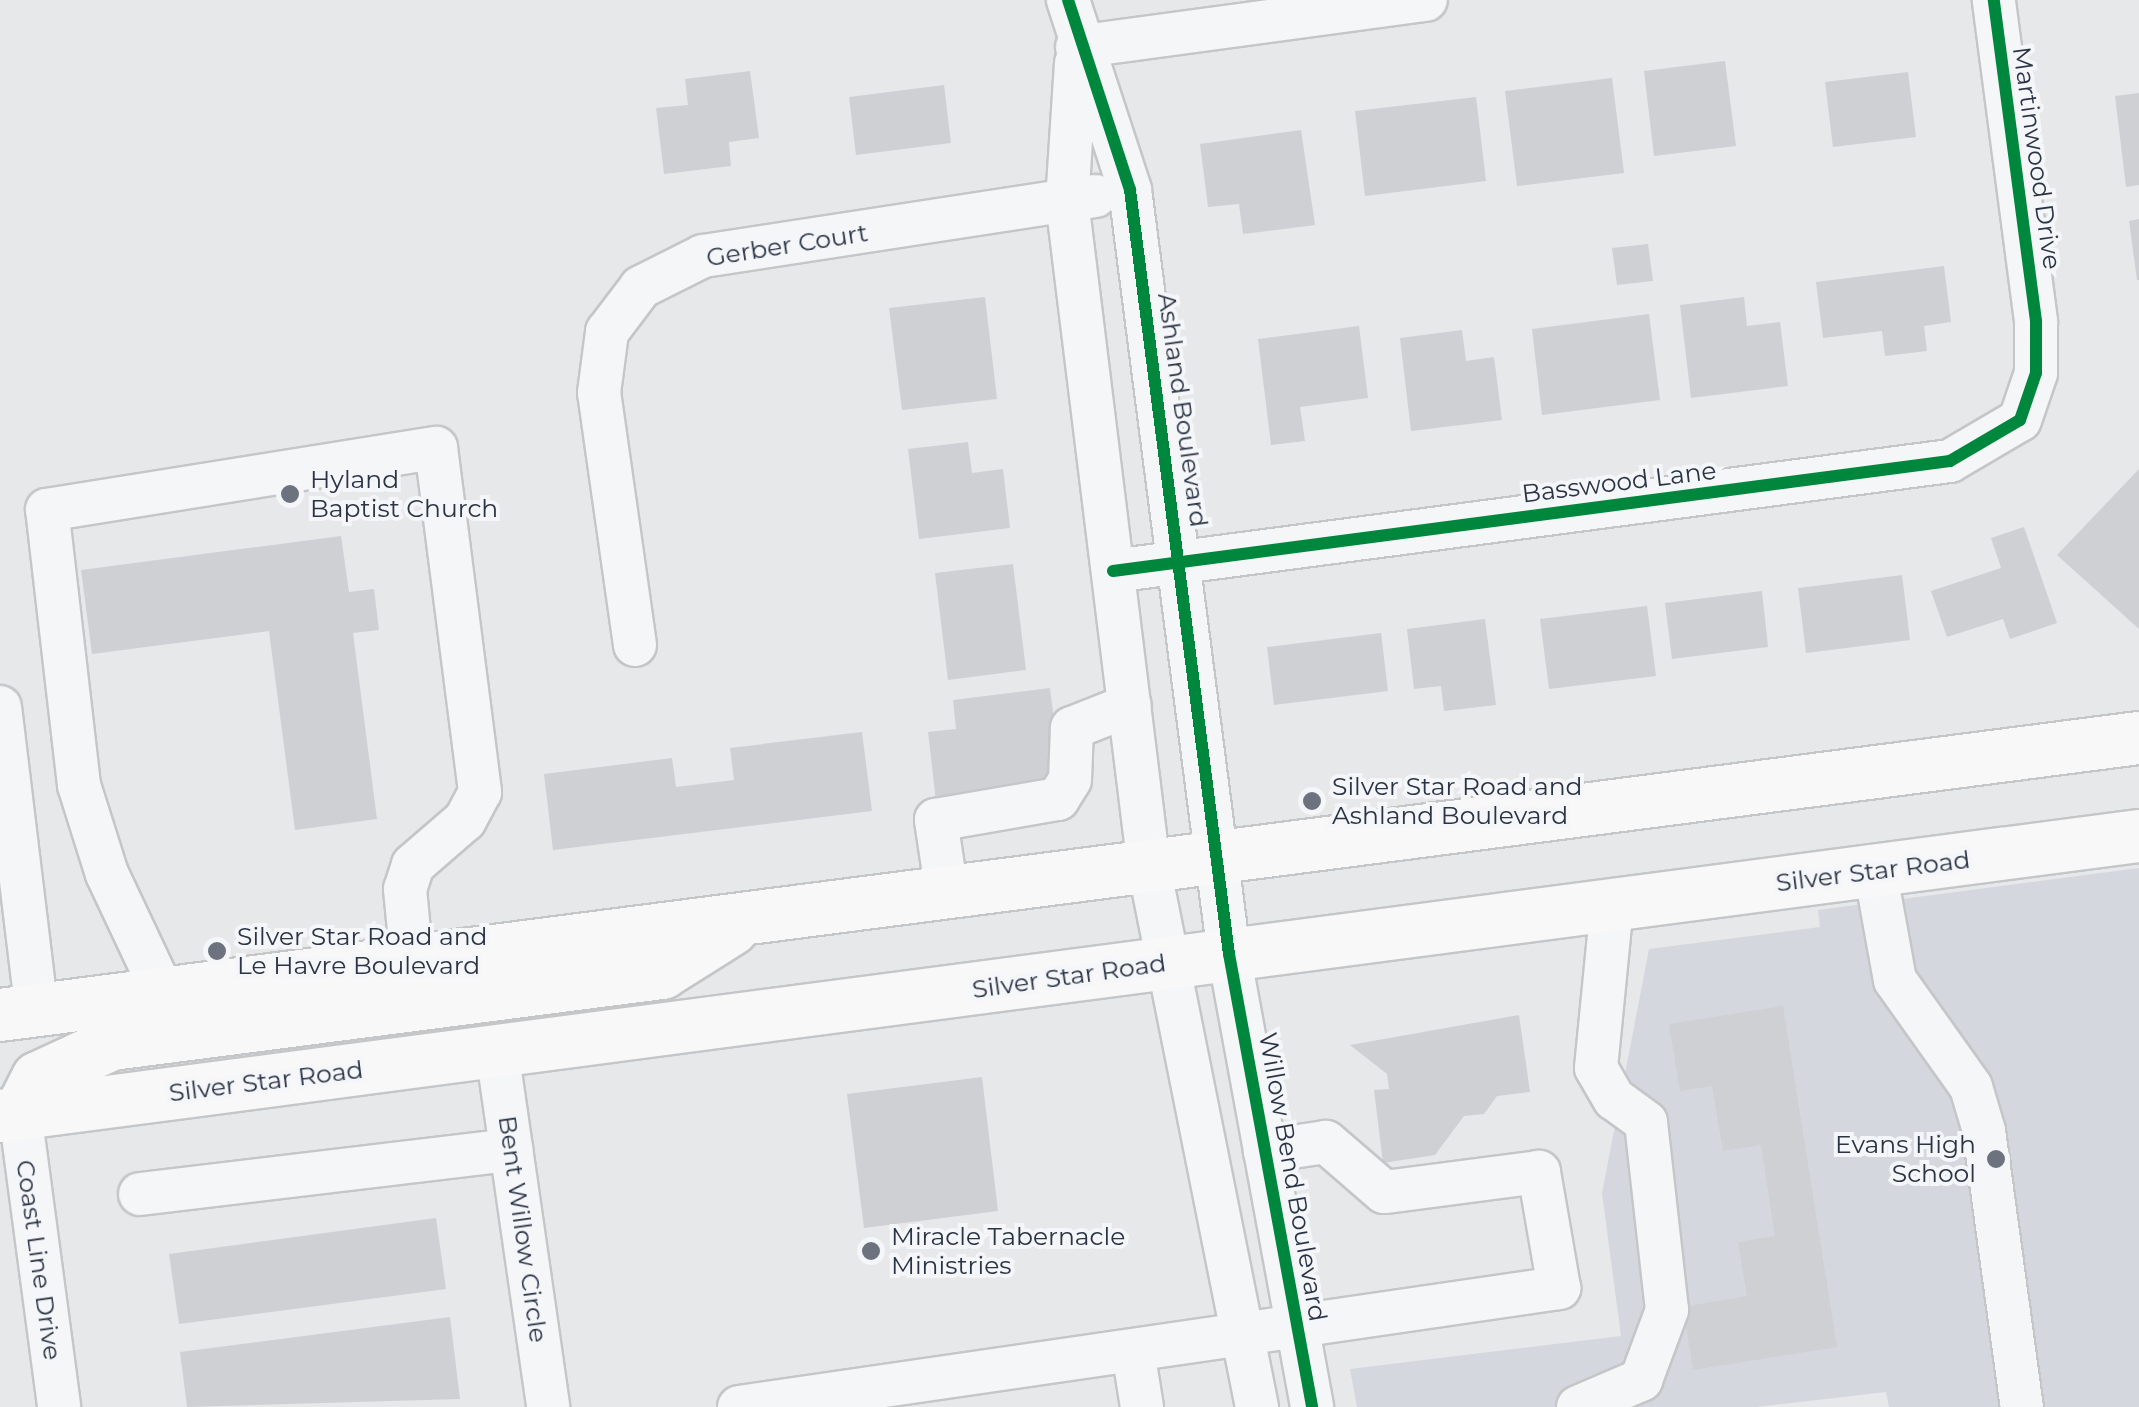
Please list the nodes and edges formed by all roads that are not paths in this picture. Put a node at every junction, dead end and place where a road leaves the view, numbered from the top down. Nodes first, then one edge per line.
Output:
1 (1068, 0) edge
2 (1426, 0) edge
3 (1994, 0) edge
4 (1077, 47) junction
5 (1130, 190) junction
6 (1067, 201) junction
7 (2036, 322) joint
8 (1181, 561) junction
9 (1113, 571) junction
10 (636, 646) dead end
11 (1130, 706) junction
12 (0, 707) edge
13 (2139, 738) edge
14 (2139, 836) edge
15 (1217, 859) junction
16 (1149, 867) junction
17 (1875, 870) junction
18 (944, 871) junction
19 (1612, 905) junction
20 (746, 920) junction
21 (1229, 954) junction
22 (412, 962) junction
23 (1164, 963) junction
24 (164, 994) junction
25 (19, 1013) edge
26 (497, 1051) junction
27 (0, 1053) edge
28 (10, 1114) edge
29 (511, 1150) junction
30 (1265, 1151) junction
31 (140, 1194) dead end
32 (1297, 1326) junction
33 (1242, 1336) junction
34 (1133, 1351) junction
35 (59, 1407) edge
36 (548, 1407) edge
37 (739, 1407) edge
38 (1142, 1407) edge
39 (1257, 1407) edge
40 (1312, 1407) edge
41 (1578, 1407) edge
42 (2022, 1407) edge

1 - 4 street, Ashland Boulevard
2 - 4 street
3 - 7 street, Martinwood Drive
4 - 5 street, Ashland Boulevard
4 - 6 street, Ashland Boulevard
5 - 6 street, Gerber Court
5 - 8 street, Ashland Boulevard
6 - 9 street, Ashland Boulevard
6 - 10 street, Gerber Court
7 - 8 street, Basswood Lane
8 - 9 street, Basswood Lane
8 - 15 street, Ashland Boulevard
9 - 11 street, Ashland Boulevard
11 - 16 street, Ashland Boulevard
11 - 18 street
12 - 25 street
13 - 15 main road
14 - 17 main road, Silver Star Road
15 - 16 main road
15 - 21 street, Ashland Boulevard
16 - 18 main road
16 - 23 street, Ashland Boulevard
17 - 19 main road, Silver Star Road
17 - 42 street
18 - 20 main road
19 - 21 main road, Silver Star Road
19 - 41 street
20 - 22 main road
20 - 28 main road
21 - 23 main road, Silver Star Road
21 - 30 street, Willow Bend Boulevard
22 - 24 main road
22 - 24 street
23 - 26 main road, Silver Star Road
23 - 33 street
24 - 25 main road
25 - 27 main road
26 - 28 main road, Silver Star Road
26 - 29 street, Bent Willow Circle
28 - 35 street, Coast Line Drive
29 - 31 street
29 - 36 street, Bent Willow Circle
30 - 32 street, Willow Bend Boulevard
30 - 32 street
32 - 33 street
32 - 40 street, Willow Bend Boulevard
33 - 34 street
33 - 39 street
34 - 37 street
34 - 38 street

